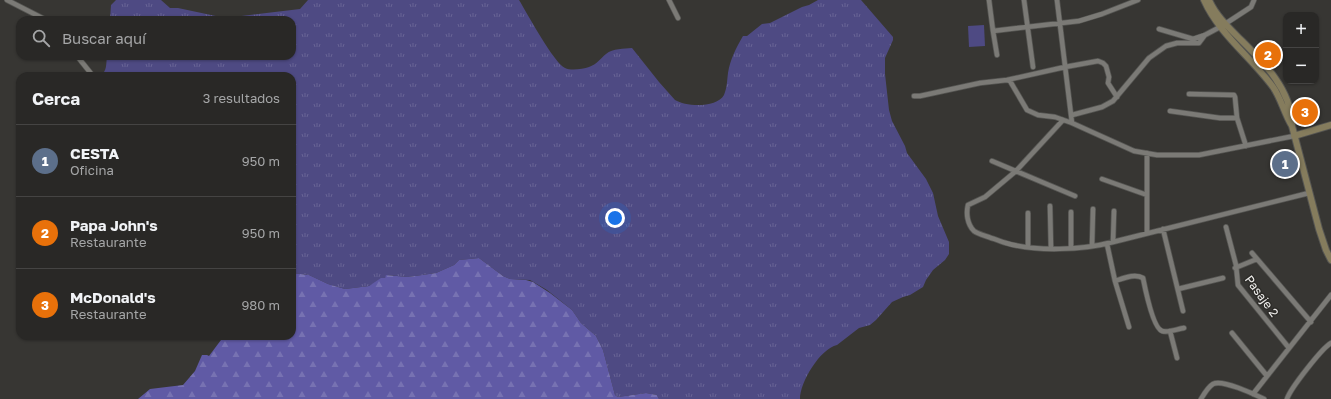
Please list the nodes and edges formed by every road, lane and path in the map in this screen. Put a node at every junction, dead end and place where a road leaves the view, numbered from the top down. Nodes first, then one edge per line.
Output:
1 (7, 0) edge
2 (669, 0) edge
3 (989, 0) edge
4 (1024, 0) edge
5 (1057, 0) edge
6 (1138, 0) edge
7 (1204, 0) edge
8 (1209, 0) edge
9 (1254, 0) edge
10 (38, 16) edge
11 (678, 18) dead end
12 (1060, 23) junction
13 (1027, 26) junction
14 (1222, 26) junction
15 (1159, 29) dead end
16 (992, 31) junction
17 (1205, 36) junction
18 (1234, 44) junction
19 (1248, 48) junction
20 (1244, 54) junction
21 (997, 55) dead end
22 (80, 60) edge
23 (1033, 67) dead end
24 (1065, 67) junction
25 (90, 72) edge
26 (1007, 80) junction
27 (1282, 88) junction
28 (1189, 94) dead end
29 (914, 96) dead end
30 (1117, 97) junction
31 (1170, 111) dead end
32 (1072, 115) junction
33 (1237, 118) junction
34 (1062, 120) junction
35 (1072, 123) junction
36 (1331, 125) edge
37 (1292, 126) junction
38 (1294, 136) junction
39 (1246, 146) junction
40 (1147, 153) junction
41 (992, 161) dead end
42 (1016, 171) junction
43 (1102, 179) dead end
44 (1309, 193) junction
45 (1147, 195) junction
46 (1075, 196) dead end
47 (1050, 206) dead end
48 (1093, 209) dead end
49 (1114, 211) dead end
50 (1071, 212) dead end
51 (1028, 213) dead end
52 (1226, 227) dead end
53 (1163, 229) junction
54 (1147, 234) junction
55 (1114, 242) junction
56 (1107, 244) junction
57 (1092, 246) junction
58 (1028, 247) junction
59 (1071, 248) junction
60 (1051, 249) junction
61 (1252, 253) dead end
62 (1257, 259) junction
63 (1331, 260) edge
64 (1235, 268) junction
65 (1223, 278) dead end
66 (1116, 281) junction
67 (1178, 289) junction
68 (1331, 295) edge
69 (1183, 311) dead end
70 (1311, 322) junction
71 (1129, 327) dead end
72 (1184, 328) dead end
73 (1170, 331) junction
74 (1232, 333) dead end
75 (1331, 343) edge
76 (1289, 348) junction
77 (1177, 358) dead end
78 (1267, 376) junction
79 (1253, 394) junction
80 (1201, 399) edge
81 (1264, 399) edge
82 (1287, 399) edge

1 - 10 street
2 - 11 street
3 - 16 street
4 - 13 street
5 - 12 street
6 - 12 street
7 - 14 main road
8 - 14 main road
9 - 14 street
12 - 13 street
12 - 24 street
13 - 16 street
13 - 23 street
14 - 17 street
14 - 18 main road
14 - 19 main road
15 - 17 street
16 - 21 street
17 - 30 street
18 - 19 main road
18 - 20 main road
19 - 27 main road
20 - 27 main road
20 - 37 main road
22 - 25 street
24 - 26 street
24 - 30 street
24 - 32 street
26 - 29 street
26 - 34 street
27 - 37 main road
28 - 33 street
30 - 32 street
31 - 33 street
32 - 35 street
33 - 39 street
34 - 35 street
34 - 42 street
35 - 40 street
36 - 38 main road
37 - 38 main road
38 - 39 street
38 - 44 main road
39 - 40 street
40 - 45 street
41 - 42 street
42 - 46 street
42 - 58 street
43 - 45 street
44 - 53 street
44 - 63 main road
45 - 54 street
47 - 60 street
48 - 57 street
49 - 55 street
50 - 59 street
51 - 58 street
52 - 64 street, Pasaje 2
53 - 54 street
53 - 67 street
54 - 55 street
55 - 56 street
56 - 57 street
56 - 66 street
57 - 59 street
58 - 60 street
59 - 60 street
61 - 62 street
62 - 64 street
62 - 70 street
64 - 76 street, Pasaje 2
65 - 67 street
66 - 71 street
66 - 73 street
67 - 69 street
68 - 70 street
70 - 76 street
72 - 73 street
73 - 77 street
74 - 78 street
75 - 82 street
76 - 78 street
78 - 79 street
79 - 80 street
79 - 81 street

